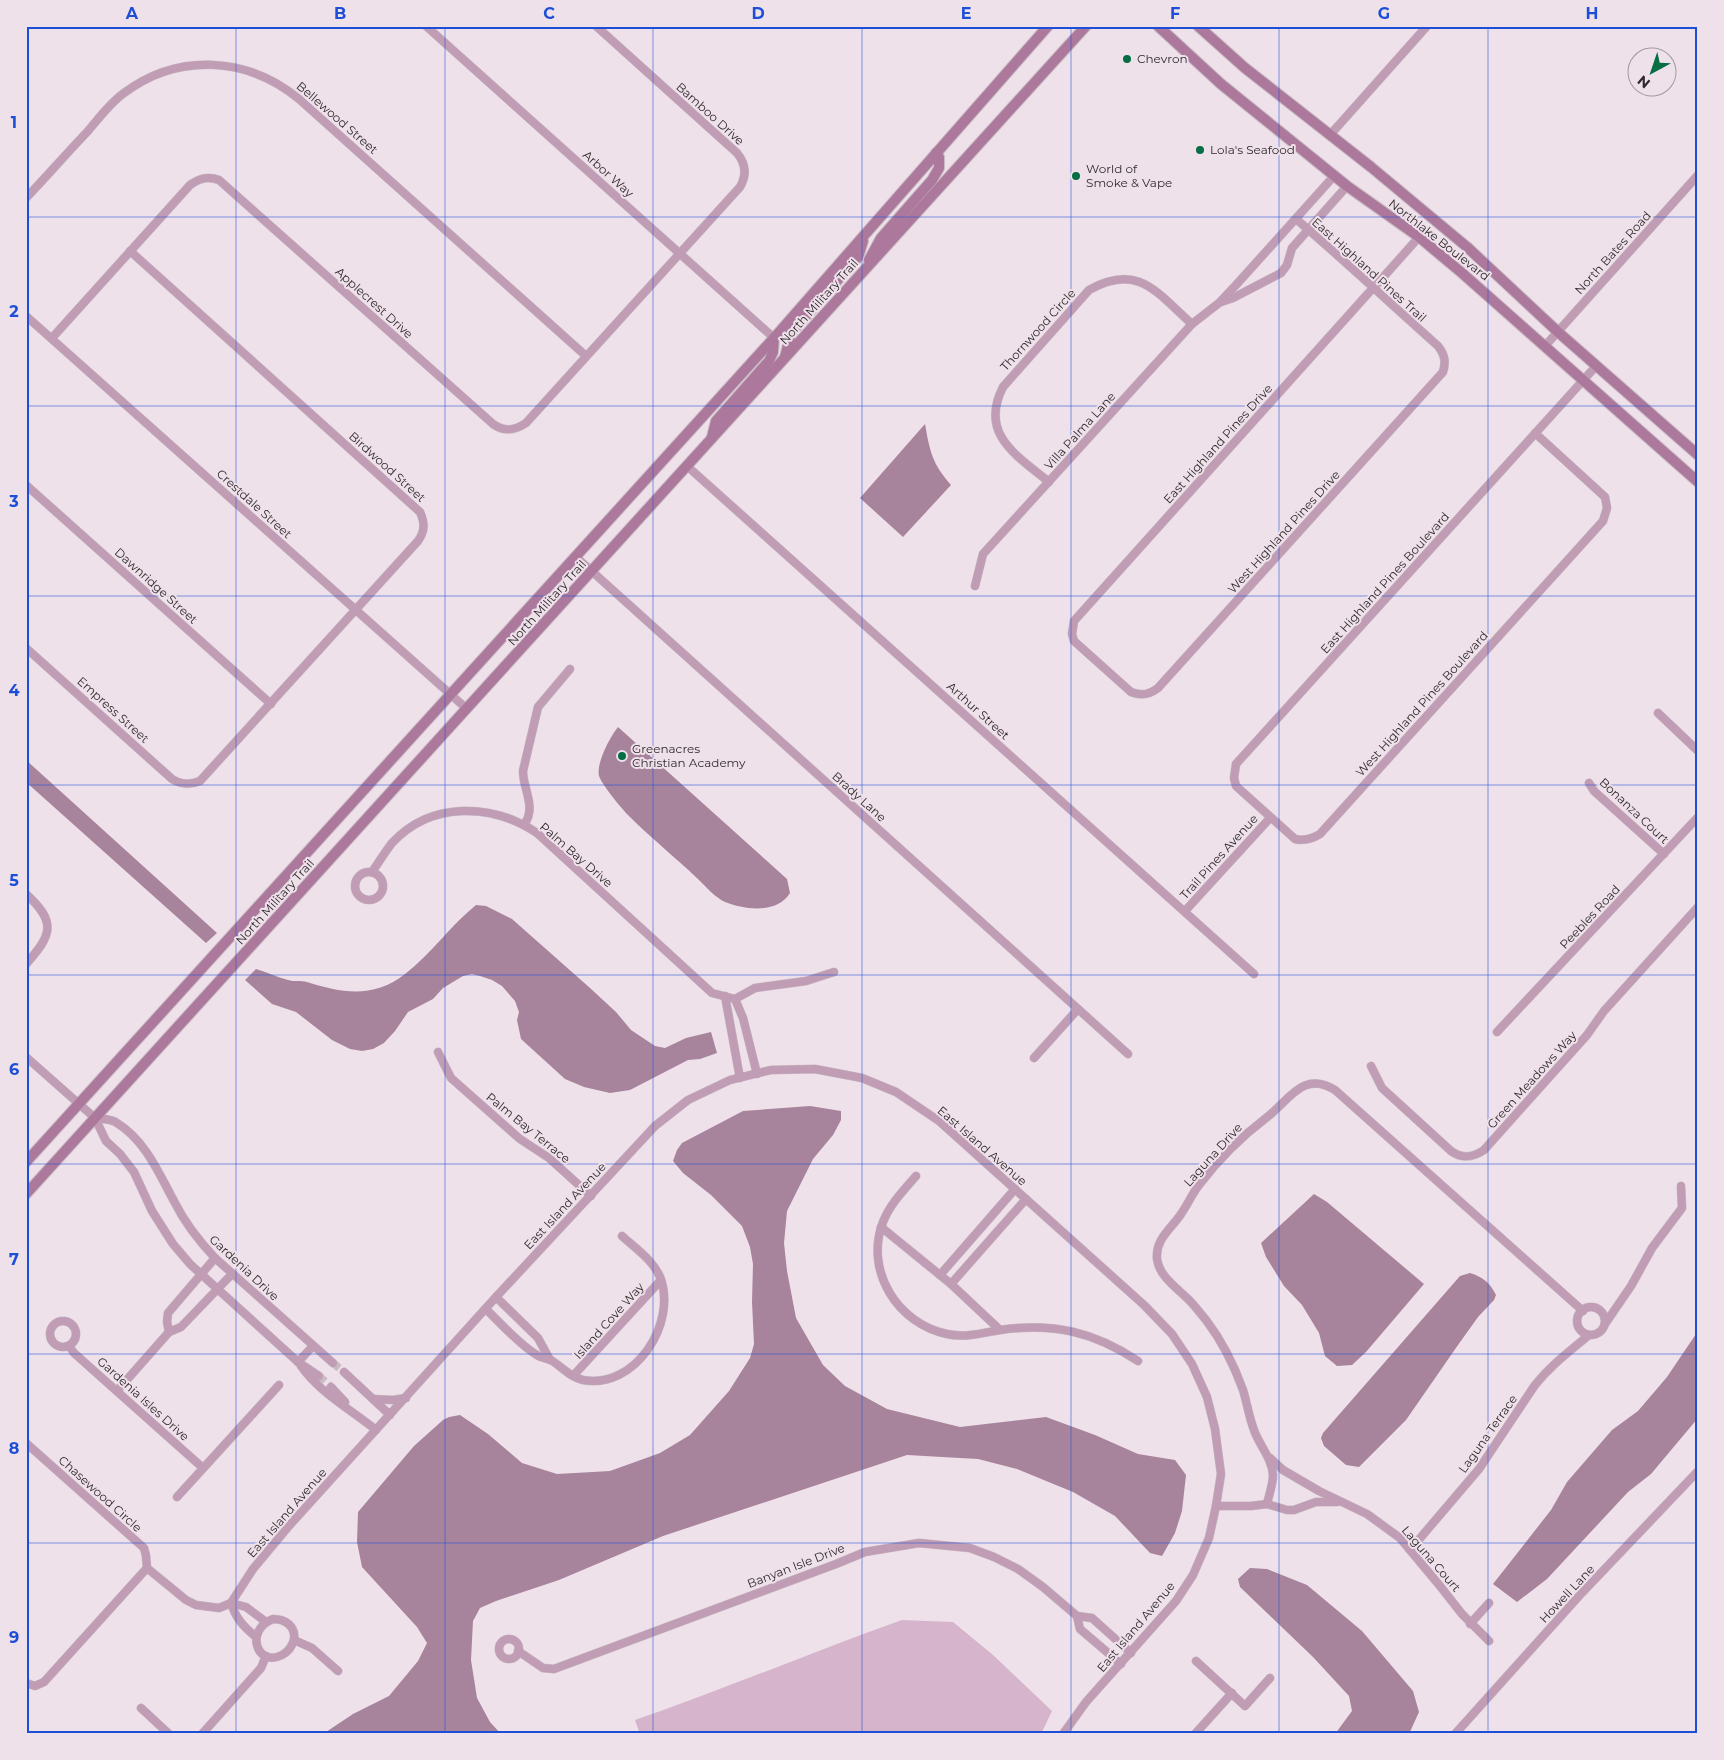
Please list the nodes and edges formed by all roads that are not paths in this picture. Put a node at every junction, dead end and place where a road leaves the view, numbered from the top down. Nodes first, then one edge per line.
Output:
1 (426, 26) edge
2 (596, 26) edge
3 (1048, 26) edge
4 (1086, 26) edge
5 (1158, 26) edge
6 (1198, 26) edge
7 (1427, 26) edge
8 (1330, 136) junction
9 (936, 153) junction
10 (1698, 175) edge
11 (1334, 176) junction
12 (1347, 186) junction
13 (26, 198) edge
14 (1296, 219) junction
15 (1308, 229) junction
16 (864, 237) junction
17 (1419, 237) junction
18 (130, 251) junction
19 (680, 253) junction
20 (864, 270) junction
21 (1373, 288) junction
22 (1219, 302) junction
23 (26, 316) edge
24 (1192, 324) junction
25 (1558, 332) junction
26 (1428, 337) joint
27 (52, 338) junction
28 (774, 338) junction
29 (1545, 346) junction
30 (586, 356) junction
31 (785, 357) junction
32 (1597, 365) junction
33 (1584, 380) junction
34 (1536, 433) junction
35 (712, 438) junction
36 (1698, 455) edge
37 (687, 466) junction
38 (1049, 482) junction
39 (1698, 482) edge
40 (26, 485) edge
41 (576, 557) junction
42 (592, 572) junction
43 (975, 586) dead end
44 (356, 611) junction
45 (26, 648) edge
46 (1103, 668) joint
47 (570, 669) dead end
48 (451, 695) junction
49 (271, 704) junction
50 (466, 709) junction
51 (1658, 713) dead end
52 (1698, 751) edge
53 (1589, 783) dead end
54 (187, 784) joint
55 (1698, 817) edge
56 (1270, 818) junction
57 (524, 825) junction
58 (1664, 854) junction
59 (372, 872) dead end
60 (26, 894) edge
61 (1698, 907) edge
62 (1185, 911) junction
63 (26, 964) edge
64 (834, 972) dead end
65 (1254, 974) dead end
66 (725, 996) junction
67 (735, 999) junction
68 (1078, 1009) junction
69 (1498, 1032) dead end
70 (438, 1052) dead end
71 (1128, 1054) dead end
72 (26, 1057) edge
73 (1034, 1058) dead end
74 (1371, 1066) dead end
75 (757, 1074) junction
76 (740, 1078) junction
77 (79, 1104) junction
78 (95, 1118) junction
79 (26, 1162) edge
80 (916, 1176) dead end
81 (1681, 1186) dead end
82 (1015, 1189) junction
83 (26, 1194) edge
84 (591, 1196) junction
85 (1026, 1199) junction
86 (882, 1227) junction
87 (622, 1236) dead end
88 (216, 1258) junction
89 (232, 1274) junction
90 (201, 1275) junction
91 (940, 1275) junction
92 (661, 1280) junction
93 (951, 1284) junction
94 (216, 1289) junction
95 (496, 1298) junction
96 (486, 1309) junction
97 (1582, 1311) junction
98 (1605, 1324) junction
99 (1000, 1330) junction
100 (169, 1332) junction
101 (1589, 1335) junction
102 (68, 1346) dead end
103 (313, 1346) junction
104 (550, 1360) junction
105 (1138, 1361) dead end
106 (298, 1362) junction
107 (333, 1363) tunnel mouth
108 (344, 1372) tunnel mouth
109 (319, 1376) tunnel mouth
110 (573, 1376) junction
111 (280, 1385) dead end
112 (331, 1386) tunnel mouth
113 (117, 1392) junction
114 (406, 1398) junction
115 (373, 1399) junction
116 (353, 1411) junction
117 (390, 1415) junction
118 (376, 1430) junction
119 (26, 1442) edge
120 (1268, 1457) junction
121 (203, 1468) junction
122 (1698, 1472) edge
123 (177, 1497) dead end
124 (1342, 1502) junction
125 (1266, 1504) junction
126 (1216, 1506) junction
127 (1410, 1550) junction
128 (146, 1568) junction
129 (231, 1603) junction
130 (1489, 1603) dead end
131 (1076, 1616) junction
132 (266, 1622) junction
133 (1470, 1624) junction
134 (256, 1637) junction
135 (294, 1640) junction
136 (1490, 1641) dead end
137 (518, 1651) dead end
138 (1131, 1653) junction
139 (266, 1656) junction
140 (1196, 1661) dead end
141 (1121, 1664) junction
142 (338, 1671) dead end
143 (1270, 1678) dead end
144 (26, 1684) edge
145 (1232, 1693) junction
146 (141, 1708) dead end
147 (169, 1734) edge
148 (202, 1734) edge
149 (1063, 1734) edge
150 (1195, 1734) edge
151 (1455, 1734) edge

1 - 19 street, Arbor Way
2 - 19 street, Bamboo Drive
3 - 9 main road, North Military Trail
4 - 20 main road, North Military Trail
5 - 11 main road, Northlake Boulevard
6 - 8 main road, Northlake Boulevard
7 - 8 street
8 - 25 main road, Northlake Boulevard
9 - 16 main road, North Military Trail
9 - 20 main road
10 - 25 street, North Bates Road
11 - 12 main road, Northlake Boulevard
11 - 14 street, Villa Palma Lane
12 - 15 street, Villa Palma Lane
12 - 17 main road, Northlake Boulevard
13 - 30 street, Bellewood Street
14 - 15 street, East Highland Pines Trail
14 - 22 street, Villa Palma Lane
15 - 21 street, East Highland Pines Trail
15 - 22 street, Villa Palma Lane
16 - 28 main road, North Military Trail
16 - 31 main road
17 - 21 street, East Highland Pines Drive
17 - 29 main road, Northlake Boulevard
18 - 27 street, Applecrest Drive
18 - 30 street, Applecrest Drive
18 - 44 street, Birdwood Street
19 - 28 street, Arbor Way
19 - 30 street, Applecrest Drive
20 - 31 main road, North Military Trail
21 - 26 street, East Highland Pines Trail
21 - 46 street, East Highland Pines Drive
22 - 24 street, Villa Palma Lane
23 - 27 street, Crestdale Street
24 - 38 street, Villa Palma Lane
24 - 38 street, Thornwood Circle
25 - 29 street, North Bates Road
25 - 32 main road, Northlake Boulevard
26 - 46 street, West Highland Pines Drive
27 - 44 street, Crestdale Street
28 - 35 main road
28 - 41 main road, North Military Trail
29 - 33 main road, Northlake Boulevard
31 - 35 main road, North Military Trail
32 - 33 street, East Highland Pines Boulevard
32 - 36 main road, Northlake Boulevard
33 - 34 street, East Highland Pines Boulevard
33 - 39 main road, Northlake Boulevard
34 - 56 street, East Highland Pines Boulevard
34 - 56 street, West Highland Pines Boulevard
35 - 37 main road, North Military Trail
37 - 42 main road, North Military Trail
37 - 62 street, Arthur Street
38 - 43 street, Villa Palma Lane
40 - 49 street, Dawnridge Street
41 - 42 street, Brady Lane
41 - 48 main road, North Military Trail
42 - 50 main road, North Military Trail
42 - 68 street, Brady Lane
44 - 48 street, Crestdale Street
44 - 49 street, Birdwood Street
45 - 54 street, Empress Street
47 - 57 street
48 - 50 street, Crestdale Street
48 - 77 main road, North Military Trail
49 - 54 street, Birdwood Street
50 - 78 main road, North Military Trail
51 - 52 street
53 - 58 street, Bonanza Court
55 - 58 street, Peebles Road
56 - 62 street, Trail Pines Avenue
57 - 59 street, Palm Bay Drive
57 - 66 street, Palm Bay Drive
58 - 69 street, Peebles Road
60 - 63 street
61 - 74 street, Green Meadows Way
62 - 65 street, Arthur Street
64 - 67 street
66 - 67 street, Palm Bay Drive
66 - 76 street
67 - 75 street
68 - 71 street, Brady Lane
68 - 73 street
70 - 84 street, Palm Bay Terrace
72 - 77 street, Gardenia Drive
75 - 76 street, East Island Avenue
75 - 82 street, East Island Avenue
76 - 84 street, East Island Avenue
77 - 78 street, Gardenia Drive
77 - 79 main road, North Military Trail
78 - 83 main road, North Military Trail
78 - 88 street, Gardenia Drive
78 - 90 street, Gardenia Drive
80 - 86 street
81 - 98 street, Laguna Terrace
82 - 85 street, East Island Avenue
82 - 91 street
84 - 95 street, East Island Avenue
85 - 93 street
85 - 126 street, East Island Avenue
86 - 91 street
86 - 99 street
87 - 92 street, Island Cove Way
88 - 89 street, Gardenia Drive
88 - 90 street
89 - 94 street
89 - 103 street, Gardenia Drive
90 - 94 street, Gardenia Drive
90 - 100 street
91 - 93 street
92 - 110 street, Island Cove Way
92 - 110 street, Island Cove Way
93 - 99 street
94 - 100 street
94 - 106 street, Gardenia Drive
95 - 96 street, East Island Avenue
95 - 104 street, Island Cove Way
96 - 104 street, Island Cove Way
96 - 114 street, East Island Avenue
97 - 98 street
97 - 101 street
97 - 120 street, Laguna Drive
98 - 101 street, Laguna Terrace
99 - 105 street
100 - 113 street
101 - 127 street, Laguna Terrace
102 - 113 street, Gardenia Isles Drive
103 - 106 street
103 - 107 street, Gardenia Drive
104 - 110 street, Island Cove Way
106 - 109 street, Gardenia Drive
106 - 116 street, Gardenia Drive
108 - 115 street
111 - 121 street
112 - 116 street, Gardenia Drive
113 - 121 street, Gardenia Isles Drive
114 - 115 street
114 - 117 street, East Island Avenue
115 - 117 street
116 - 118 street, Gardenia Drive
117 - 118 street, East Island Avenue
118 - 129 street, East Island Avenue
119 - 128 street, Chasewood Circle
120 - 124 street, Laguna Court
120 - 125 street, Laguna Drive
121 - 123 street
122 - 151 street, Howell Lane
124 - 125 street, Laguna Court
124 - 127 street, Laguna Court
125 - 126 street
126 - 138 street, East Island Avenue
127 - 133 street, Laguna Court
128 - 129 street
128 - 144 street
129 - 132 street
129 - 134 street
130 - 133 street
131 - 137 street, Banyan Isle Drive
131 - 138 street, Banyan Isle Drive
131 - 141 street, Banyan Isle Drive
132 - 134 street
132 - 135 street
133 - 136 street, Laguna Court
134 - 139 street
135 - 139 street
135 - 142 street
138 - 141 street, East Island Avenue
139 - 148 street
140 - 145 street
141 - 149 street, East Island Avenue
143 - 145 street
145 - 150 street
146 - 147 street

